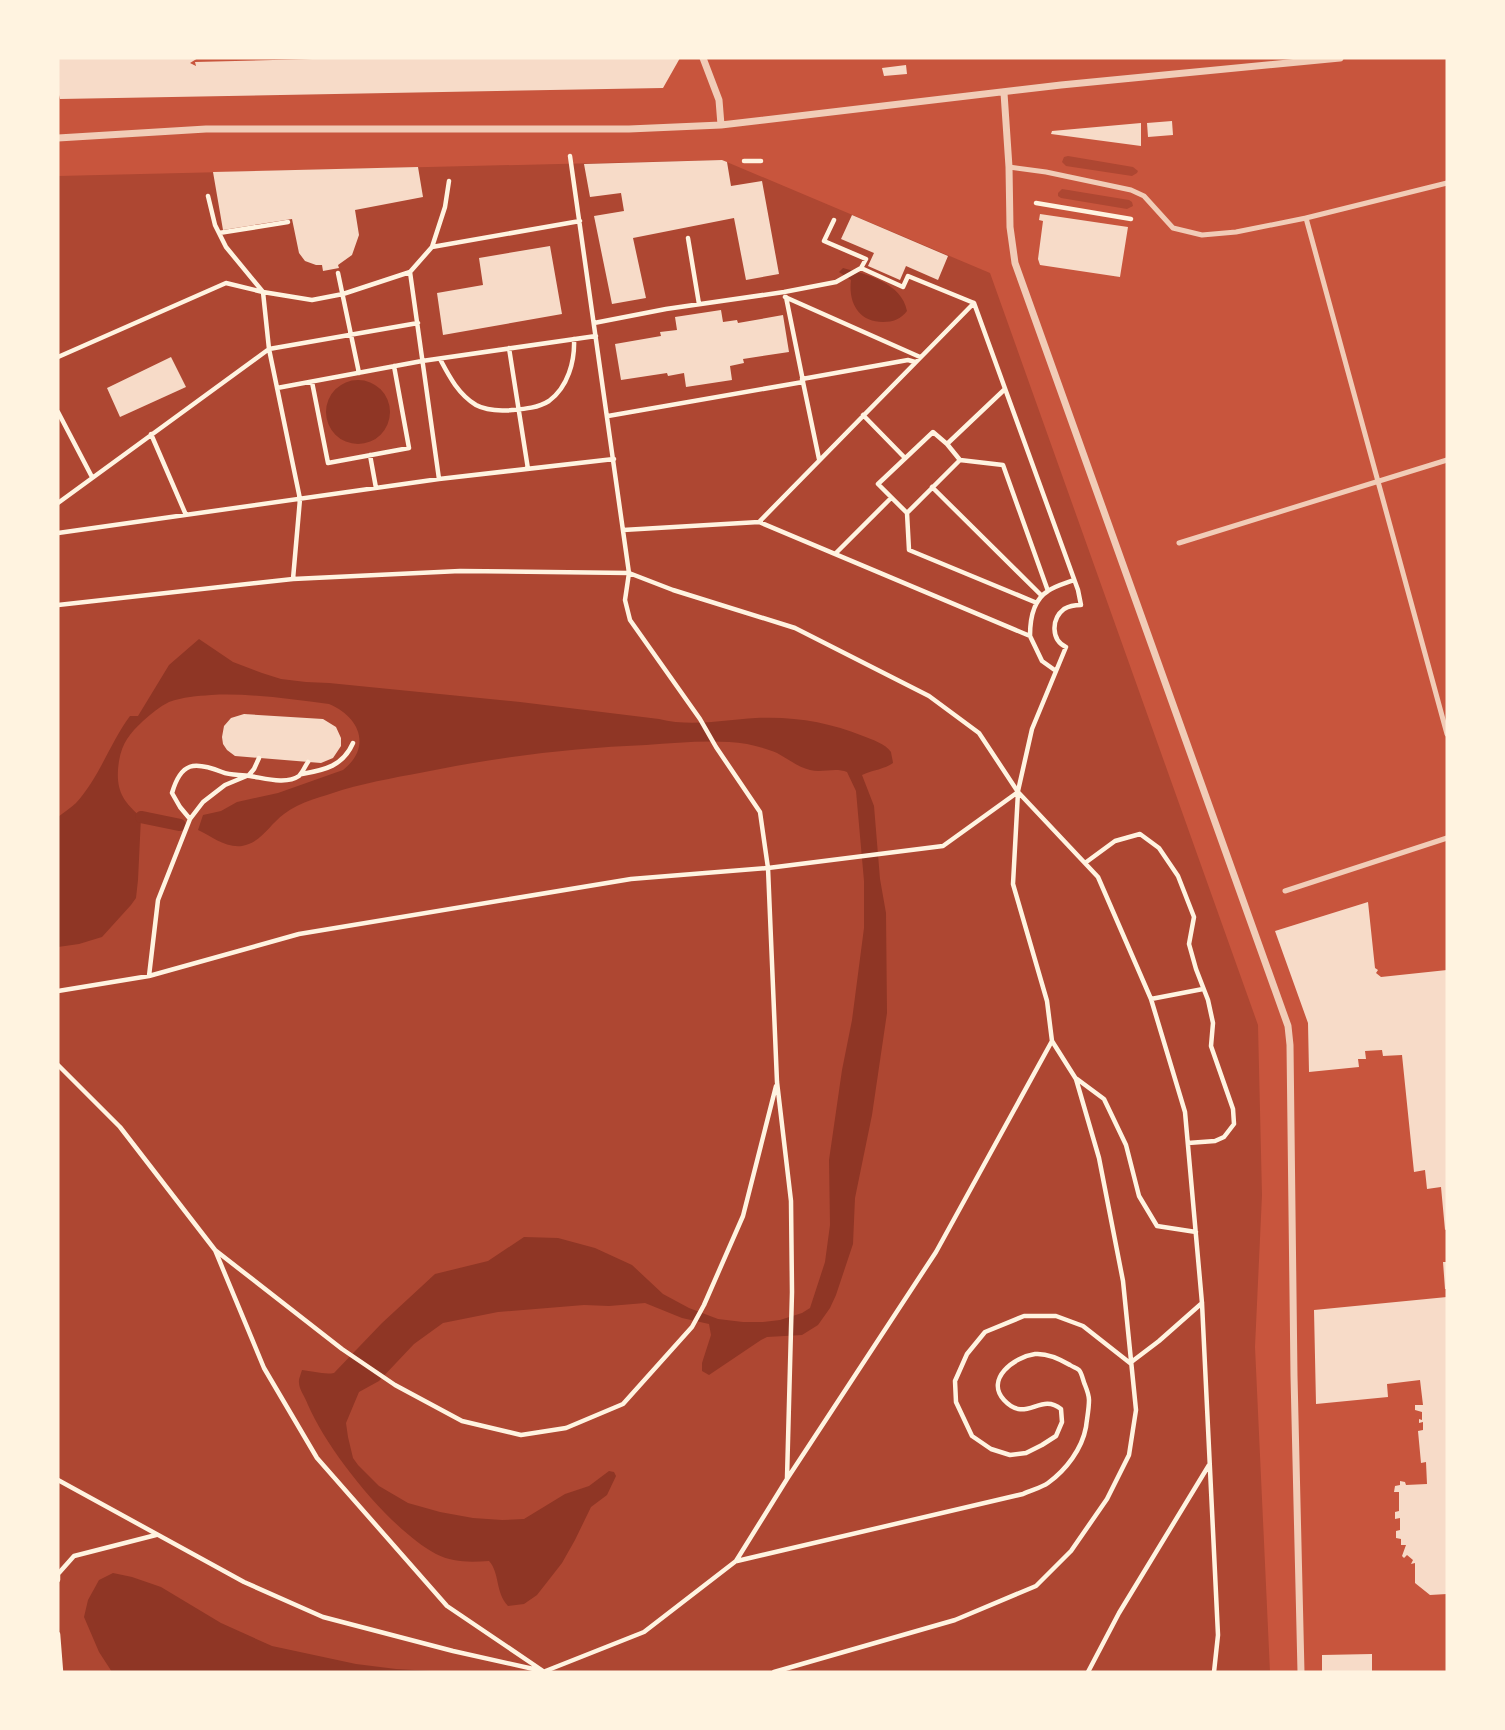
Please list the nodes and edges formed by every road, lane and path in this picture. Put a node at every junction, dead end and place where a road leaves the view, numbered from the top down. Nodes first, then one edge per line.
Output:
1 (703, 58) edge
2 (1340, 58) edge
3 (1004, 93) junction
4 (721, 125) junction
5 (58, 138) edge
6 (570, 156) dead end
7 (744, 161) dead end
8 (761, 161) dead end
9 (1009, 167) junction
10 (449, 181) dead end
11 (1447, 183) edge
12 (208, 196) dead end
13 (1036, 203) dead end
14 (1306, 218) junction
15 (834, 220) dead end
16 (580, 221) junction
17 (288, 222) dead end
18 (1173, 228) junction
19 (219, 233) junction
20 (688, 237) dead end
21 (432, 247) junction
22 (861, 268) junction
23 (410, 272) junction
24 (338, 273) dead end
25 (263, 292) junction
26 (785, 294) junction
27 (343, 295) junction
28 (974, 303) junction
29 (699, 304) junction
30 (418, 323) junction
31 (594, 323) junction
32 (351, 335) junction
33 (596, 336) junction
34 (574, 339) junction
35 (509, 348) junction
36 (269, 349) junction
37 (58, 357) edge
38 (440, 359) junction
39 (917, 360) junction
40 (422, 361) junction
41 (394, 366) junction
42 (359, 373) junction
43 (802, 380) junction
44 (312, 382) junction
45 (277, 388) junction
46 (1005, 389) junction
47 (518, 409) junction
48 (58, 412) edge
49 (863, 415) junction
50 (608, 416) junction
51 (151, 434) junction
52 (947, 444) junction
53 (370, 455) junction
54 (905, 458) junction
55 (614, 459) junction
56 (819, 459) junction
57 (961, 460) junction
58 (1447, 460) edge
59 (528, 469) junction
60 (92, 477) junction
61 (439, 479) junction
62 (1379, 481) junction
63 (932, 487) junction
64 (376, 488) junction
65 (891, 498) junction
66 (300, 499) junction
67 (58, 503) edge
68 (907, 513) junction
69 (186, 515) junction
70 (759, 522) junction
71 (623, 530) junction
72 (58, 533) edge
73 (1179, 542) dead end
74 (835, 554) junction
75 (629, 573) junction
76 (293, 579) junction
77 (1074, 580) junction
78 (1048, 591) junction
79 (1042, 596) junction
80 (1037, 603) junction
81 (58, 605) edge
82 (1030, 636) junction
83 (1056, 671) junction
84 (1447, 734) edge
85 (353, 743) dead end
86 (259, 758) dead end
87 (308, 762) dead end
88 (249, 775) junction
89 (301, 775) junction
90 (1018, 792) junction
91 (190, 819) junction
92 (1447, 838) edge
93 (1085, 863) junction
94 (768, 868) junction
95 (1285, 891) dead end
96 (149, 976) junction
97 (1203, 989) junction
98 (58, 991) edge
99 (1151, 999) junction
100 (1052, 1041) junction
101 (58, 1065) edge
102 (1076, 1079) junction
103 (777, 1082) junction
104 (1188, 1143) junction
105 (1196, 1232) junction
106 (215, 1250) junction
107 (1202, 1303) junction
108 (1130, 1363) junction
109 (1210, 1465) junction
110 (787, 1479) junction
111 (58, 1480) edge
112 (156, 1535) junction
113 (736, 1561) junction
114 (58, 1580) edge
115 (58, 1634) edge
116 (61, 1672) edge
117 (544, 1672) edge
118 (774, 1672) edge
119 (1088, 1672) edge
120 (1214, 1672) edge
121 (1301, 1672) edge

1 - 4 street
2 - 3 street
3 - 4 street
3 - 9 street
4 - 5 street
6 - 16 path
7 - 8 path
9 - 18 lane
9 - 121 street
10 - 21 path
11 - 14 lane
12 - 19 path
13 - 18 path
14 - 18 lane
14 - 62 lane
15 - 22 path
16 - 21 path
16 - 31 path
17 - 19 path
19 - 25 path
20 - 29 path
21 - 23 path
22 - 26 path
22 - 28 path
23 - 27 path
23 - 30 path
24 - 27 path
25 - 27 path
25 - 36 path
25 - 37 path
26 - 29 path
26 - 39 path
26 - 43 path
27 - 32 path
28 - 39 path
28 - 46 path
29 - 31 path
30 - 32 path
30 - 40 path
31 - 33 path
32 - 36 path
32 - 42 path
33 - 34 path
33 - 50 path
34 - 35 path
34 - 47 path
35 - 38 path
35 - 47 path
36 - 45 path
36 - 51 path
38 - 40 path
38 - 47 path
39 - 43 path
39 - 49 path
40 - 41 path
40 - 61 path
41 - 42 path
41 - 53 path
42 - 44 path
43 - 50 path
43 - 56 path
44 - 45 path
44 - 53 path
45 - 66 path
46 - 52 path
46 - 77 path
47 - 59 path
48 - 60 path
49 - 54 path
49 - 56 path
50 - 55 path
51 - 60 path
51 - 69 path
52 - 54 path
52 - 57 path
53 - 64 path
54 - 65 path
55 - 59 path
55 - 71 path
56 - 70 path
57 - 63 path
57 - 78 path
58 - 62 lane
59 - 61 path
60 - 67 path
61 - 64 path
62 - 73 lane
62 - 84 lane
63 - 68 path
63 - 79 path
64 - 66 path
65 - 68 path
65 - 74 path
66 - 69 path
66 - 76 path
68 - 80 path
69 - 72 path
70 - 71 path
70 - 74 path
71 - 75 path
74 - 82 path
75 - 76 path
75 - 90 path
75 - 94 path
76 - 81 path
77 - 78 path
77 - 83 path
78 - 79 path
79 - 80 path
80 - 82 path
82 - 83 path
83 - 90 path
85 - 89 path
86 - 88 path
87 - 89 path
88 - 89 path
88 - 91 path
88 - 91 path
90 - 93 path
90 - 94 path
90 - 100 path
91 - 96 path
92 - 95 lane
93 - 97 path
93 - 99 path
94 - 96 path
94 - 103 path
96 - 98 path
97 - 99 path
97 - 104 path
99 - 104 path
100 - 102 path
100 - 110 path
101 - 106 path
102 - 105 path
102 - 108 path
103 - 106 path
103 - 110 path
104 - 105 path
105 - 107 path
106 - 117 path
107 - 108 path
107 - 109 path
108 - 113 path
108 - 118 path
109 - 119 path
109 - 120 path
110 - 113 path
111 - 112 path
112 - 114 path
112 - 117 path
113 - 117 path
115 - 116 path

